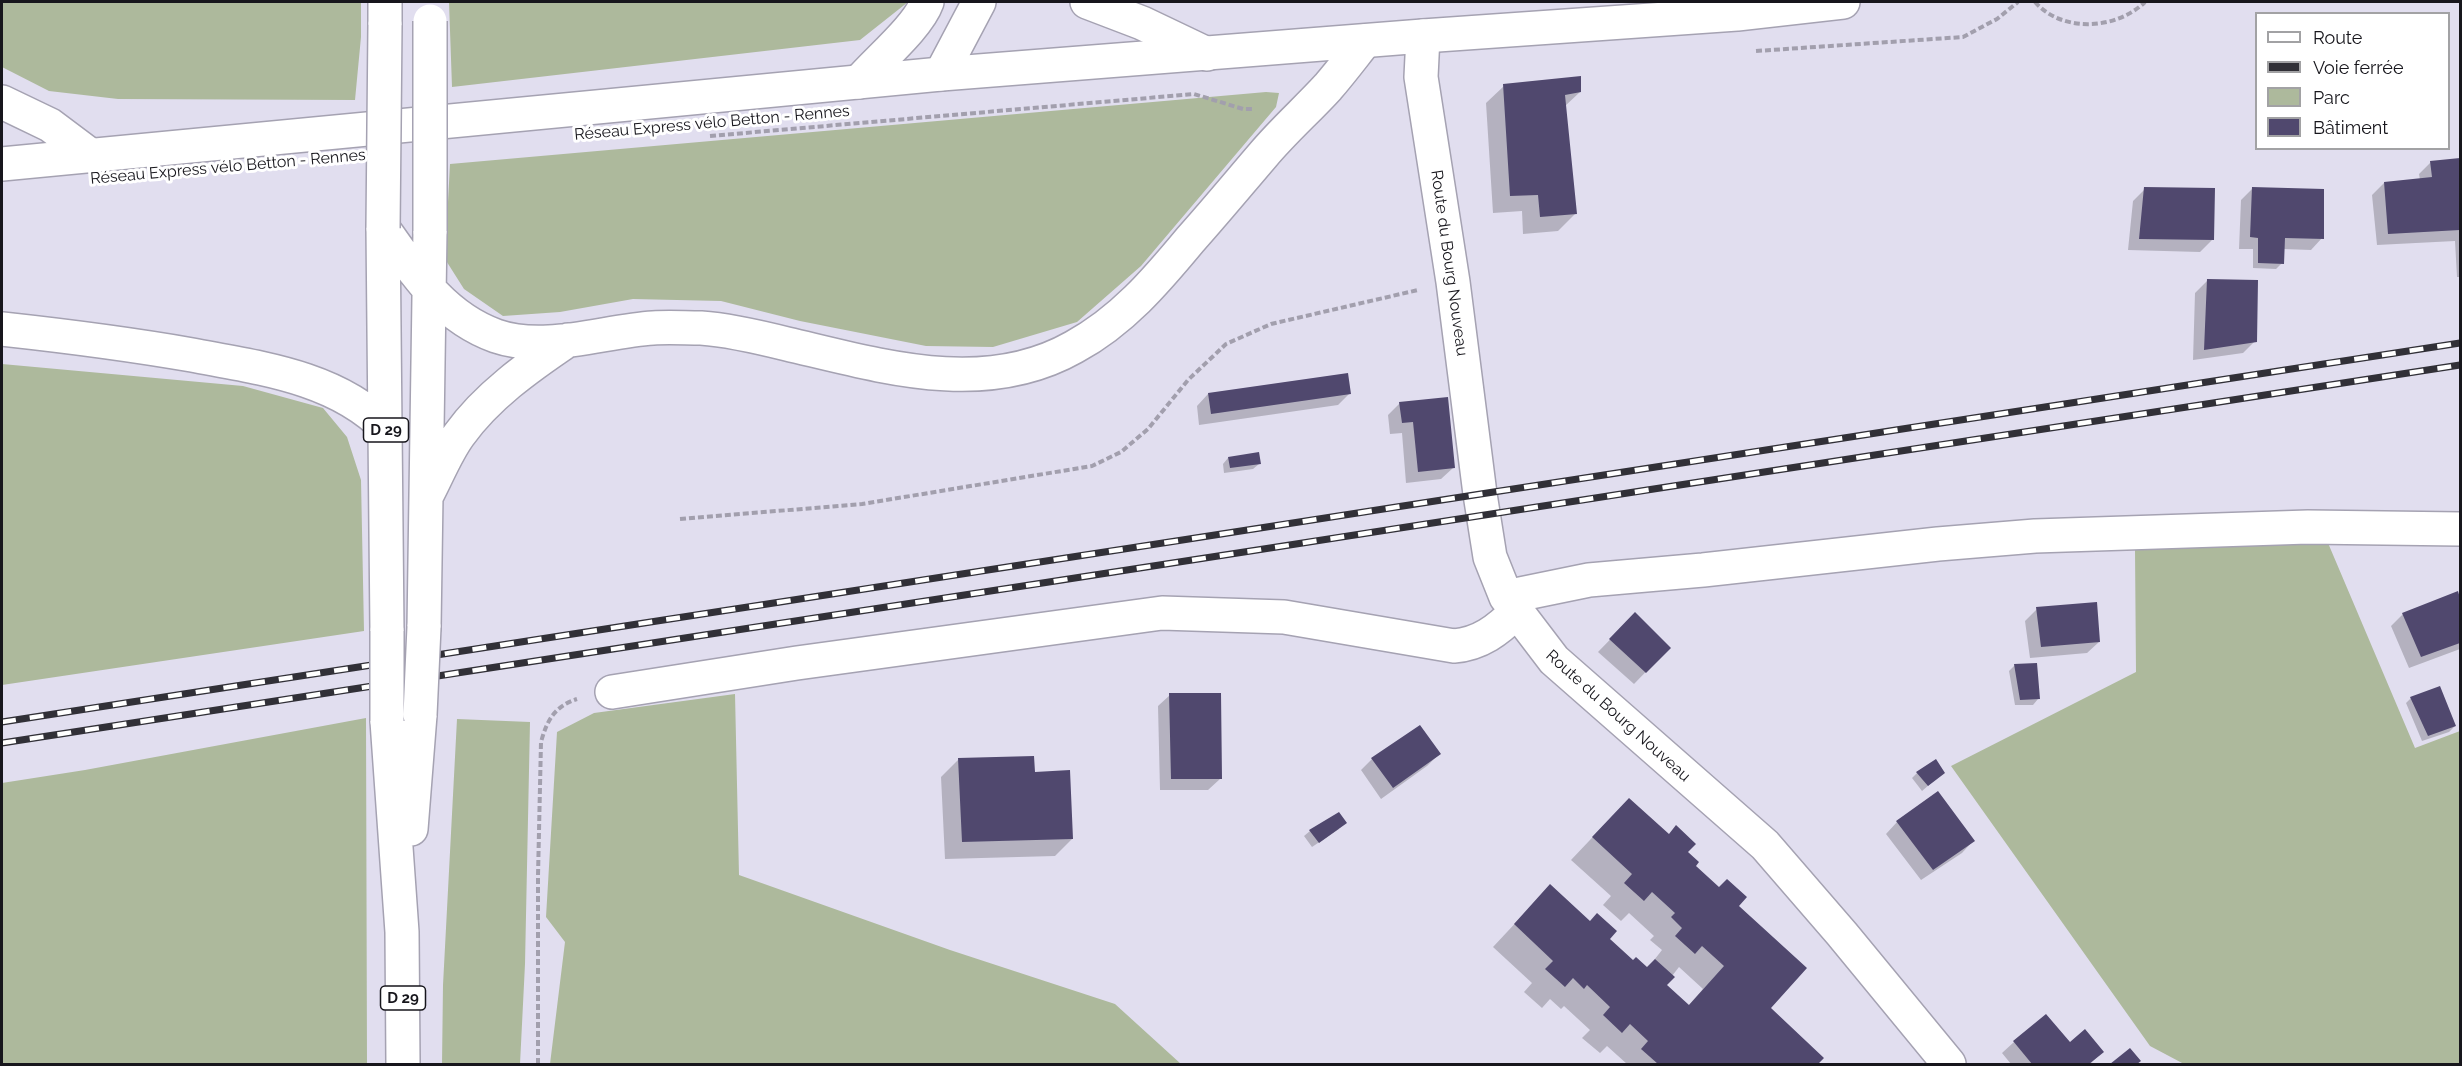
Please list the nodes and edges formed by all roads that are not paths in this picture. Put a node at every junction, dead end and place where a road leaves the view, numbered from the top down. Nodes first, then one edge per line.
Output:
1 (927, 2) edge
2 (979, 2) edge
3 (1088, 2) edge
4 (1788, 2) edge
5 (1843, 2) edge
6 (430, 11) edge
7 (385, 13) edge
8 (1737, 14) junction
9 (1423, 36) junction
10 (1365, 40) junction
11 (1207, 54) junction
12 (941, 74) junction
13 (859, 82) junction
14 (2, 102) edge
15 (90, 155) junction
16 (2, 164) edge
17 (383, 228) junction
18 (428, 290) junction
19 (2, 329) edge
20 (568, 340) junction
21 (386, 428) junction
22 (425, 500) junction
23 (2460, 529) edge
24 (1511, 604) junction
25 (612, 692) road end
26 (402, 932) junction
27 (404, 1065) edge
28 (1948, 1065) edge

1 - 13 main road
2 - 12 main road
3 - 11 main road
4 - 8 main road
5 - 8 main road
6 - 18 main road, D 29, bridge
7 - 17 main road, D 29, bridge
8 - 9 main road
9 - 10 main road
9 - 24 main road, Route du Bourg Nouveau
10 - 11 main road
10 - 20 main road
11 - 12 main road
12 - 13 main road
13 - 15 main road
14 - 15 main road
15 - 16 main road
17 - 18 main road
17 - 21 main road, D 29
18 - 20 main road
18 - 22 main road, D 29
19 - 21 main road
20 - 22 main road
21 - 26 main road, D 29, bridge
22 - 26 main road, D 29, bridge
23 - 24 main road
24 - 25 main road
24 - 28 main road, Route du Bourg Nouveau
26 - 27 main road, D 29

